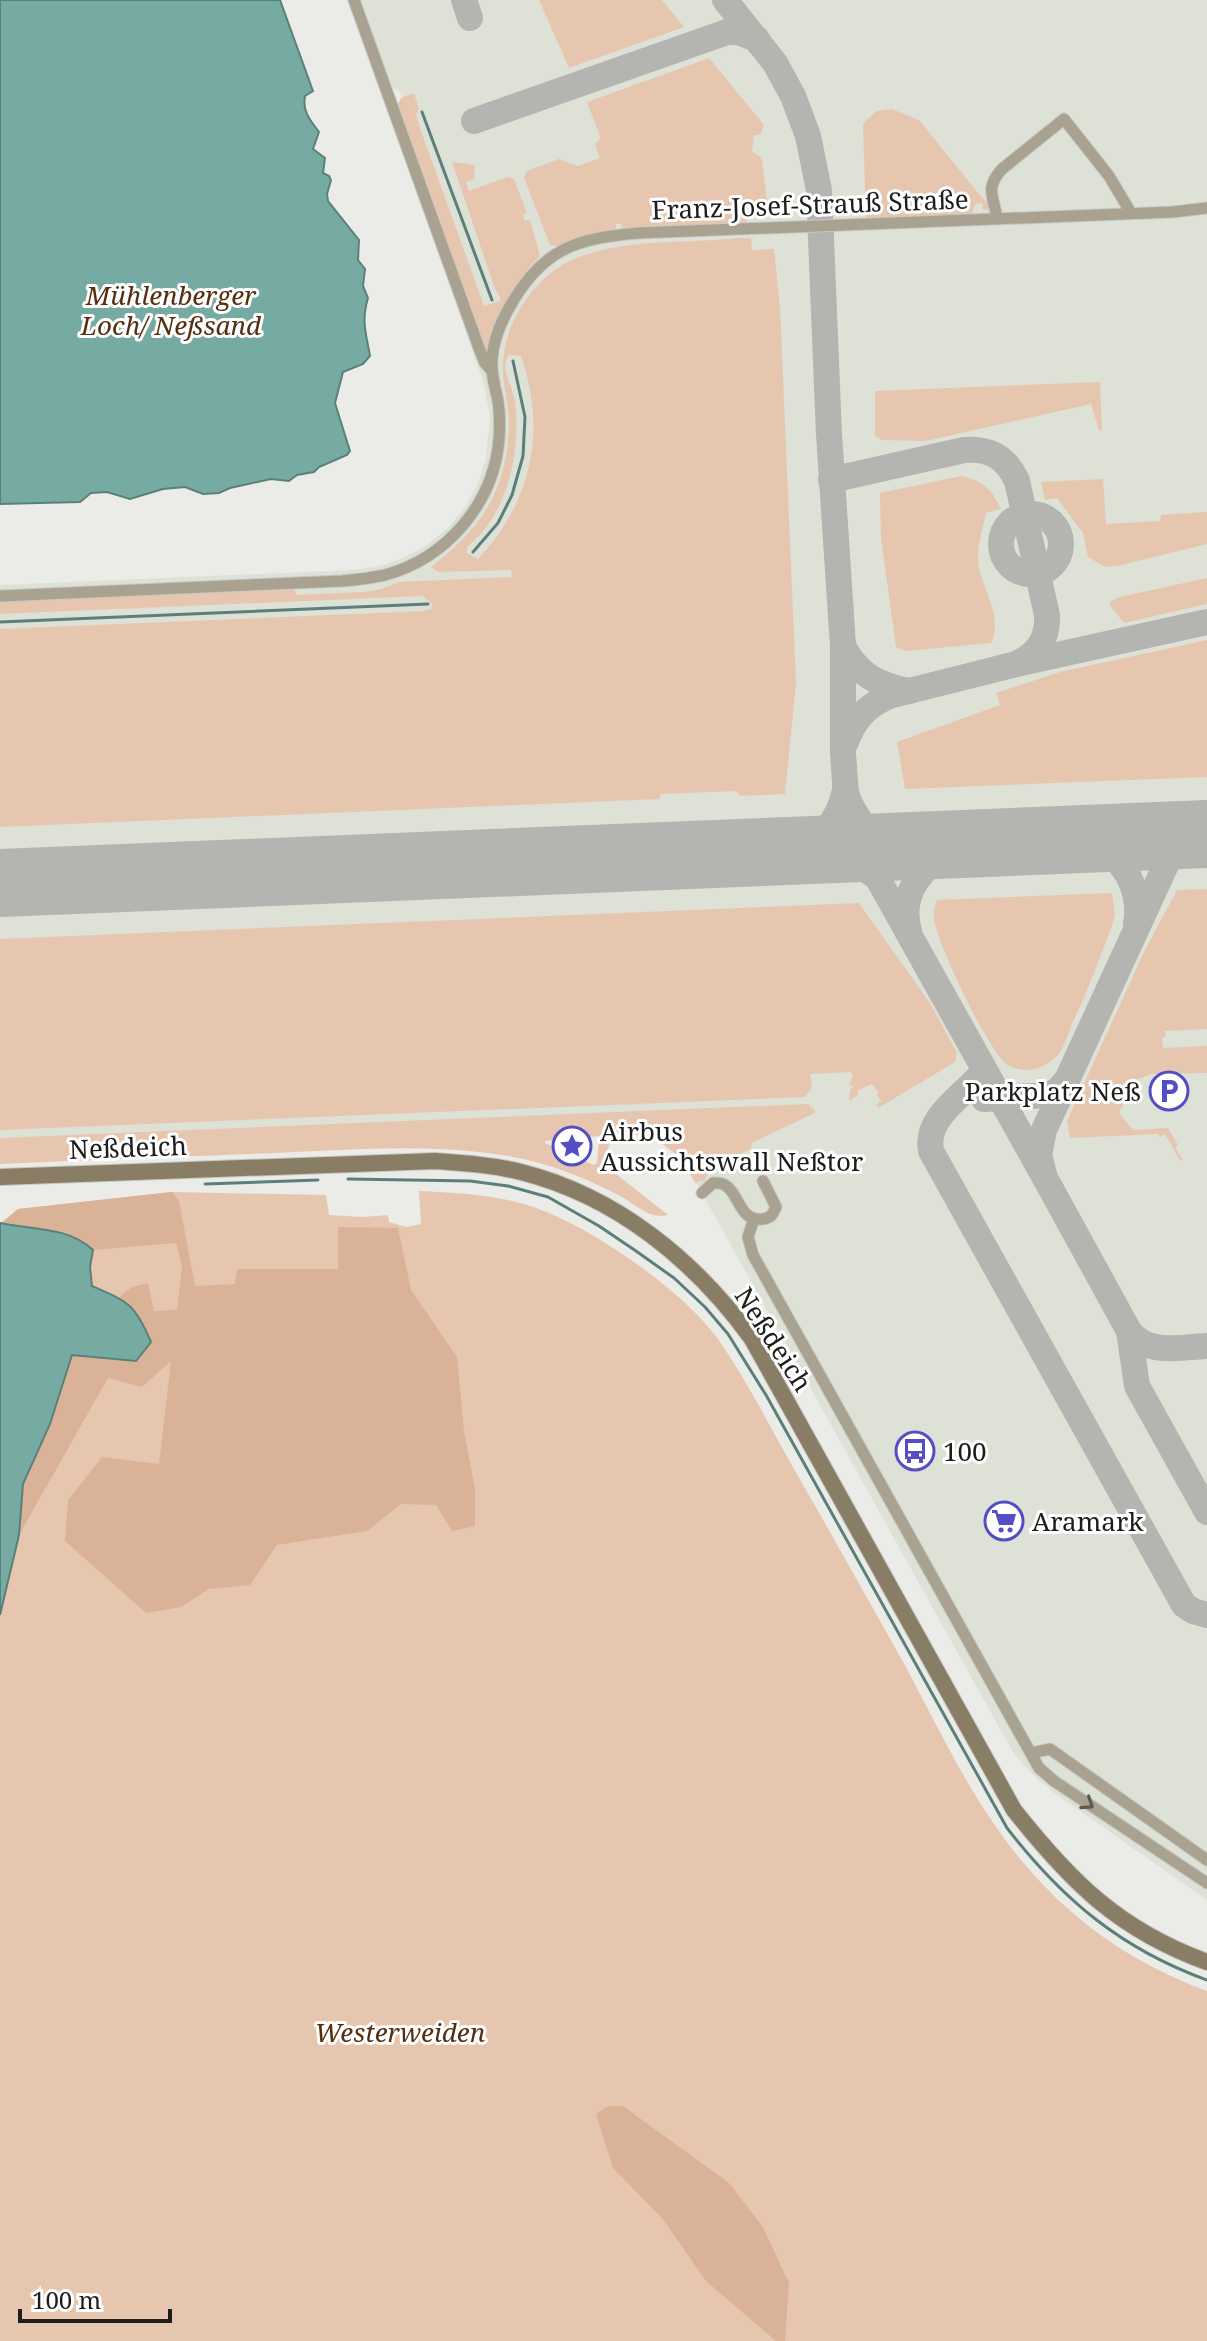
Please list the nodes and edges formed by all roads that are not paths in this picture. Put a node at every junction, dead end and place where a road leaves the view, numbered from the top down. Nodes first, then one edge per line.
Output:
1 (354, 0) edge
2 (1207, 208) edge
3 (1131, 213) junction
4 (997, 219) junction
5 (492, 371) junction
6 (0, 596) edge
7 (0, 1177) edge
8 (763, 1181) dead end
9 (702, 1193) dead end
10 (754, 1219) junction
11 (1031, 1753) junction
12 (1207, 1860) edge
13 (1207, 1883) edge
14 (1207, 1962) edge

1 - 5 street
2 - 3 street, Franz-Josef-Strauß Straße
3 - 4 street, Franz-Josef-Strauß Straße
3 - 4 street
4 - 5 street, Franz-Josef-Strauß Straße
5 - 6 street
7 - 14 street, Neßdeich
8 - 10 street
9 - 10 street
10 - 11 street
11 - 12 street
11 -> 13 street

